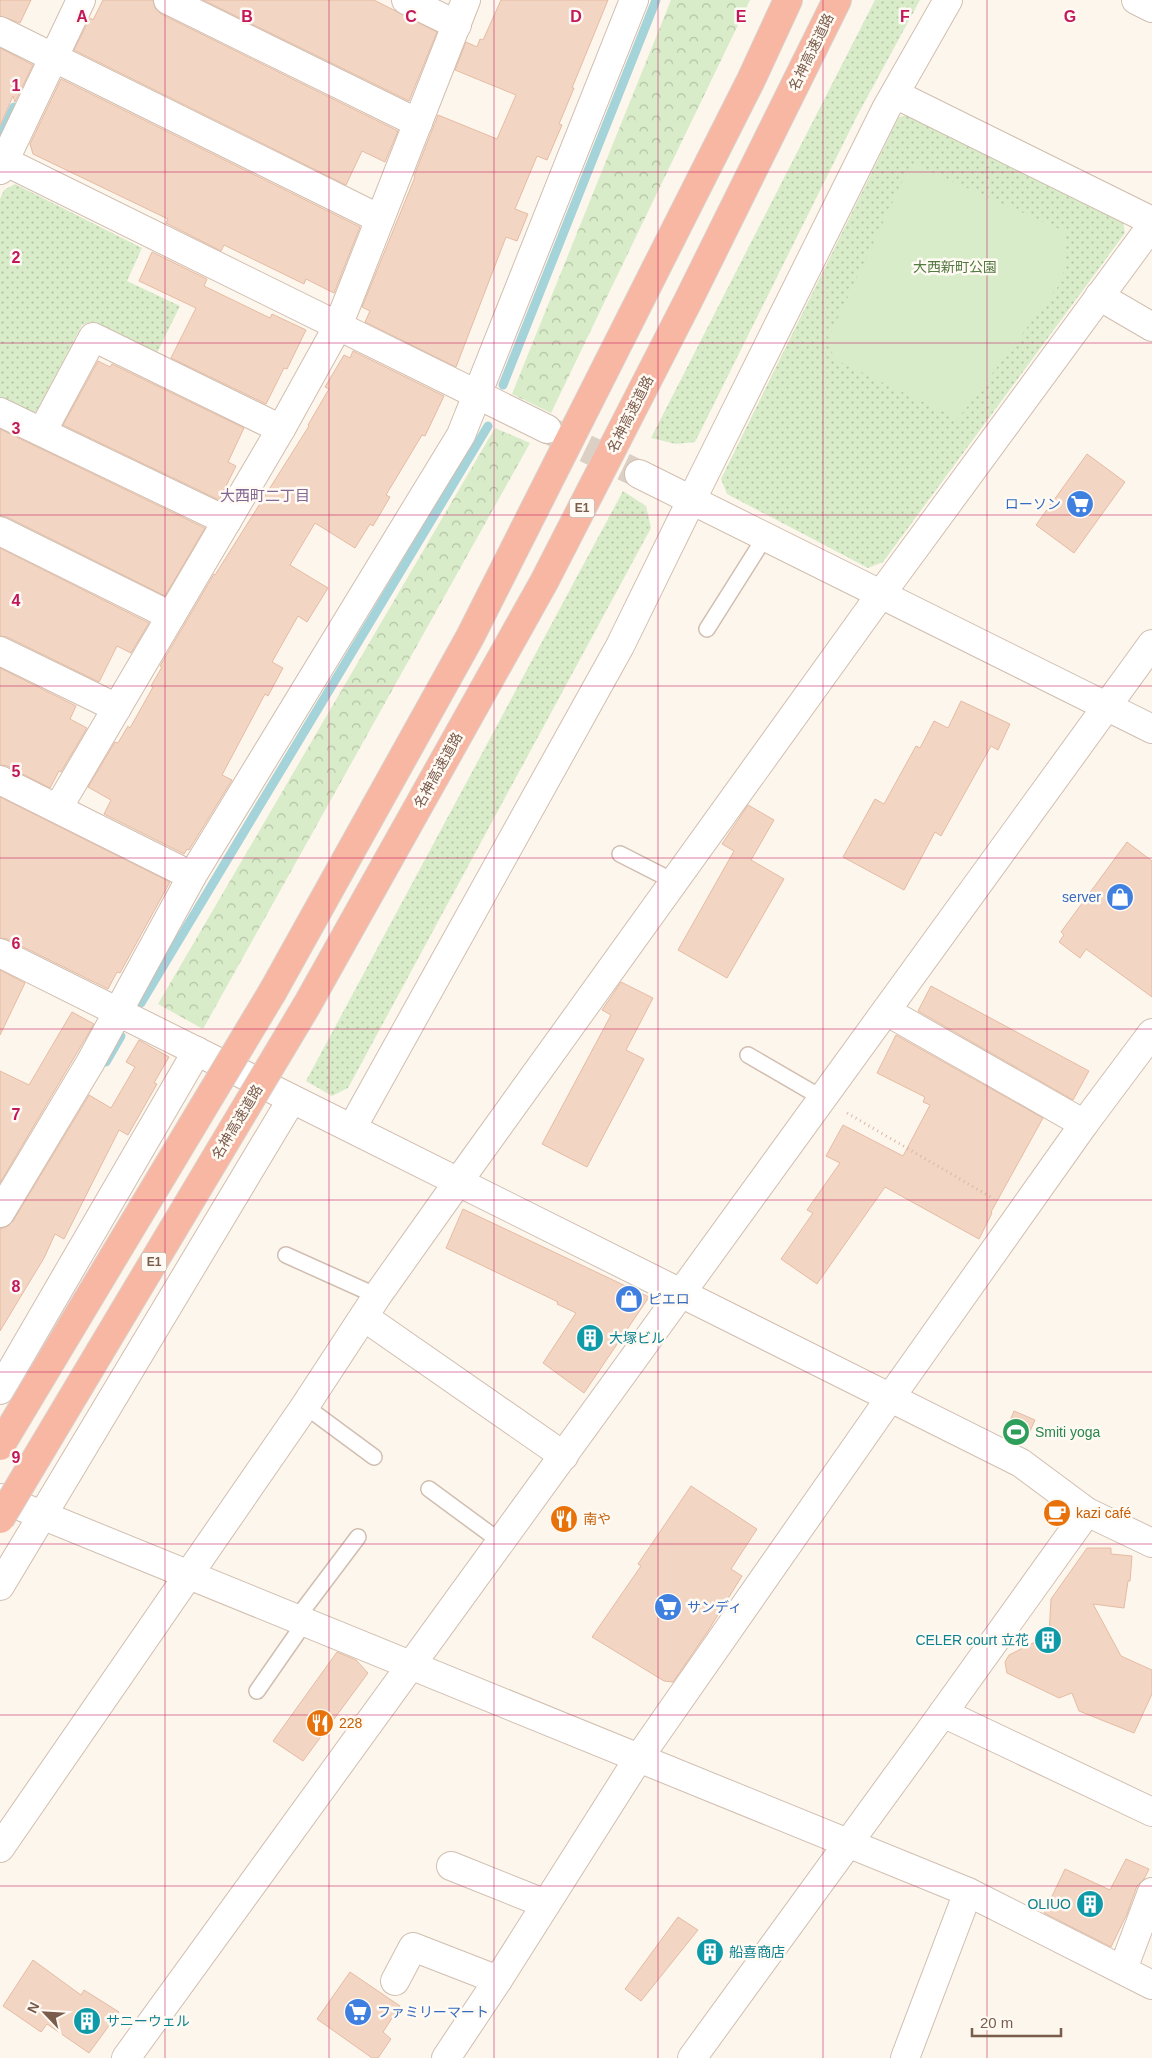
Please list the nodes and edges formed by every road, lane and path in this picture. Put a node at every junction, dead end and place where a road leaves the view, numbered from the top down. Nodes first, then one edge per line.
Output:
1 (81, 0) edge
2 (168, 0) edge
3 (406, 0) edge
4 (634, 0) edge
5 (788, 0) edge
6 (837, 0) edge
7 (948, 0) edge
8 (1136, 0) edge
9 (1152, 8) edge
10 (461, 12) edge
11 (0, 31) edge
12 (54, 58) junction
13 (895, 94) junction
14 (418, 123) junction
15 (1, 163) edge
16 (380, 219) junction
17 (1152, 223) edge
18 (1099, 296) junction
19 (338, 326) junction
20 (1152, 328) edge
21 (477, 395) junction
22 (0, 412) edge
23 (281, 429) junction
24 (546, 429) tunnel mouth
25 (42, 432) junction
26 (640, 474) tunnel mouth
27 (690, 500) junction
28 (227, 521) junction
29 (0, 531) edge
30 (765, 537) junction
31 (881, 594) junction
32 (171, 616) junction
33 (707, 629) dead end
34 (1152, 644) edge
35 (0, 651) edge
36 (1107, 706) junction
37 (118, 708) junction
38 (1152, 729) edge
39 (0, 780) edge
40 (58, 808) junction
41 (620, 854) dead end
42 (192, 876) junction
43 (675, 882) junction
44 (0, 953) edge
45 (886, 1011) junction
46 (117, 1012) junction
47 (1152, 1033) edge
48 (197, 1051) junction
49 (748, 1055) dead end
50 (292, 1098) junction
51 (822, 1098) junction
52 (1084, 1124) junction
53 (352, 1128) junction
54 (458, 1182) junction
55 (0, 1213) edge
56 (1021, 1215) junction
57 (286, 1255) dead end
58 (681, 1293) junction
59 (370, 1307) junction
60 (0, 1390) edge
61 (890, 1398) junction
62 (305, 1406) junction
63 (0, 1446) edge
64 (564, 1456) junction
65 (374, 1457) dead end
66 (429, 1489) dead end
67 (0, 1498) edge
68 (1087, 1512) junction
69 (42, 1516) junction
70 (0, 1519) edge
71 (358, 1537) dead end
72 (501, 1542) junction
73 (1152, 1543) edge
74 (188, 1575) junction
75 (0, 1586) edge
76 (301, 1620) junction
77 (411, 1666) junction
78 (257, 1691) dead end
79 (943, 1713) junction
80 (638, 1759) junction
81 (1152, 1812) edge
82 (848, 1843) junction
83 (0, 1848) edge
84 (451, 1866) dead end
85 (968, 1892) junction
86 (1152, 1892) edge
87 (546, 1904) junction
88 (1123, 1969) junction
89 (498, 1980) junction
90 (395, 1981) dead end
91 (1152, 1985) edge
92 (126, 2058) edge
93 (446, 2058) edge
94 (692, 2058) edge
95 (905, 2058) edge

1 - 12 street
2 - 14 street
3 - 10 street
4 - 21 street
5 - 63 highway, bridge
6 - 70 highway, 名神高速道路 / E1, bridge
7 - 13 street
8 - 9 street
10 - 14 street
11 - 12 street
12 - 15 street
12 - 16 street
13 - 17 street
13 - 27 street
14 - 16 street
15 - 19 street
16 - 19 street
17 - 18 street
18 - 20 street
18 - 31 street
19 - 21 street
19 - 23 street
21 - 24 street
21 - 42 street
22 - 25 street
23 - 25 street
23 - 28 street
25 - 28 street
26 - 27 street
27 - 30 street
27 - 53 street
28 - 32 street
29 - 32 street
30 - 31 street
30 - 33 lane
31 - 36 street
31 - 43 street
32 - 37 street
34 - 36 street
35 - 37 street
36 - 38 street
36 - 45 street
37 - 40 street
39 - 40 street
40 - 42 street
41 - 43 lane
42 - 46 street
43 - 54 street
44 - 46 street
45 - 51 street
45 - 52 street
46 - 48 street
46 - 55 street
47 - 52 street
48 - 50 street
48 - 60 street
49 - 51 lane
50 - 53 street
50 - 69 street
51 - 56 path
51 - 58 street
52 - 56 street
53 - 54 street
54 - 58 street
54 - 59 street
56 - 61 street
57 - 59 lane
58 - 61 street
58 - 64 street
59 - 62 street
59 - 64 street
61 - 68 street
61 - 80 street
62 - 65 lane
62 - 74 street
64 - 72 street
66 - 72 lane
67 - 69 street
68 - 73 street
68 - 79 street
69 - 74 street
69 - 75 street
71 - 76 lane
72 - 77 street
74 - 76 street
74 - 83 street
76 - 77 street
76 - 78 lane
77 - 80 street
77 - 92 street
79 - 81 street
79 - 82 street
80 - 82 street
80 - 87 street
82 - 85 street
82 - 94 street
84 - 87 street
85 - 88 street
85 - 95 street
86 - 88 street
87 - 89 street
88 - 91 street
89 - 90 street
89 - 93 street

